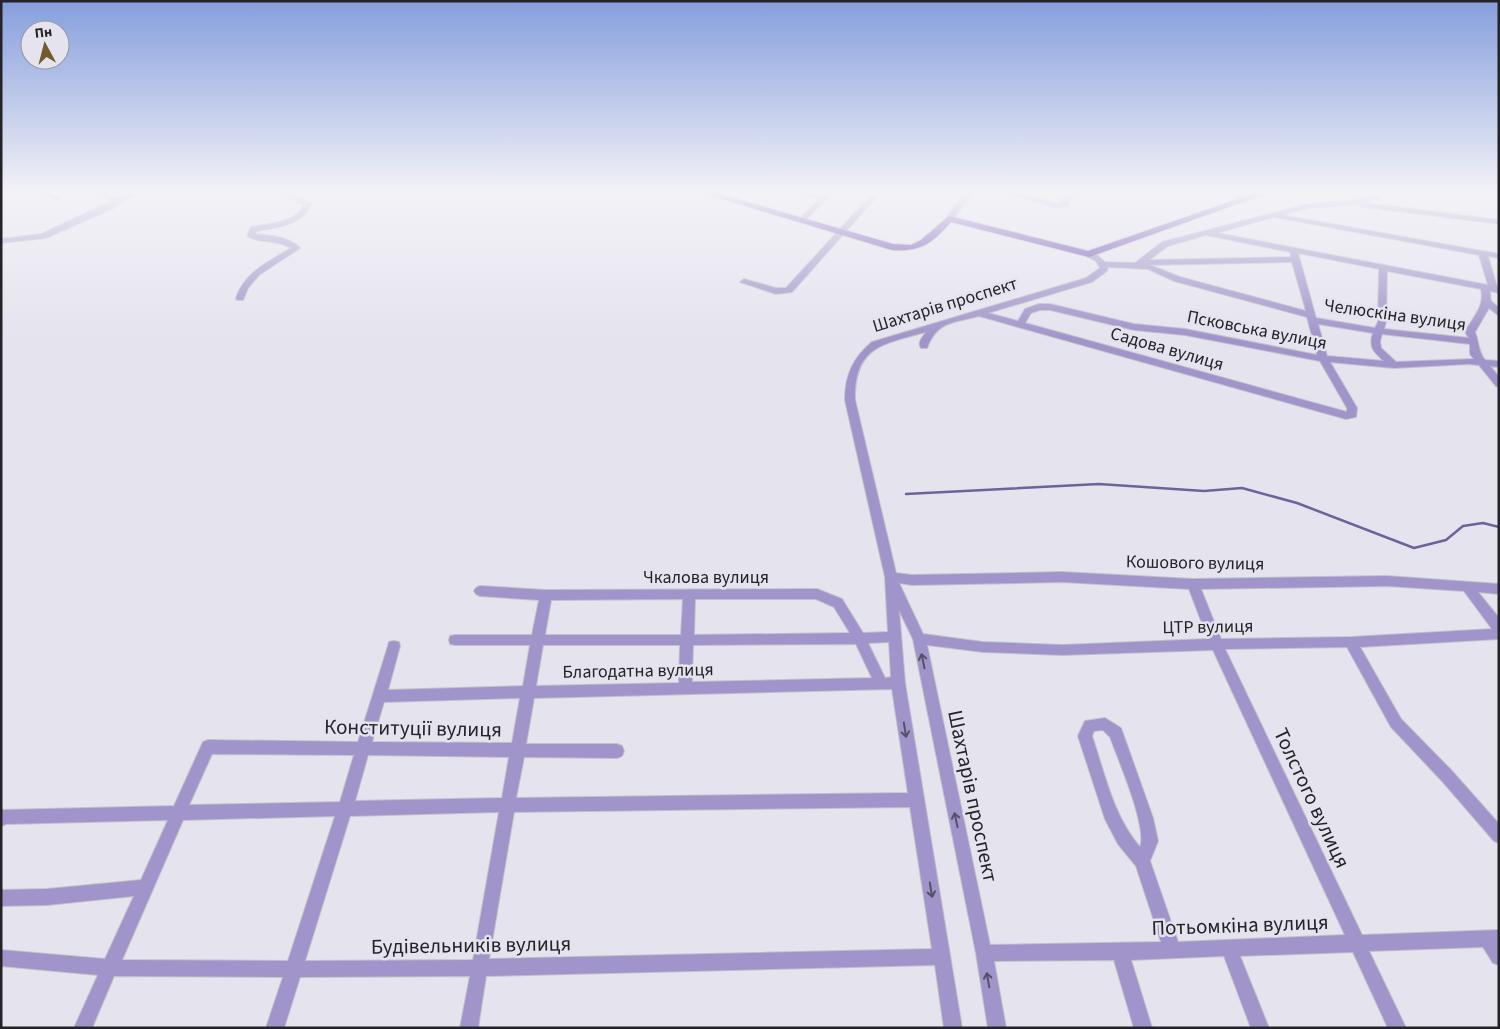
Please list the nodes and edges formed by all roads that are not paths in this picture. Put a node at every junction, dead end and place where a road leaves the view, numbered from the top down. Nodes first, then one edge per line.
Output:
1 (287, 241) edge
2 (832, 241) edge
3 (871, 241) edge
4 (927, 241) edge
5 (1030, 241) edge
6 (1119, 241) edge
7 (1176, 241) edge
8 (1237, 241) edge
9 (1415, 241) edge
10 (1483, 253) junction
11 (1295, 256) junction
12 (1499, 256) edge
13 (1097, 259) junction
14 (1137, 264) junction
15 (1384, 269) junction
16 (744, 282) dead end
17 (1492, 289) edge
18 (240, 298) dead end
19 (1487, 302) junction
20 (1499, 312) edge
21 (980, 313) junction
22 (1310, 318) junction
23 (1020, 325) junction
24 (935, 326) junction
25 (1379, 332) junction
26 (1475, 342) junction
27 (924, 346) dead end
28 (1322, 360) junction
29 (1482, 363) junction
30 (1499, 364) edge
31 (1394, 365) junction
32 (1499, 384) edge
33 (891, 577) junction
34 (1193, 584) junction
35 (1468, 588) junction
36 (1499, 589) edge
37 (480, 591) dead end
38 (689, 595) junction
39 (546, 596) junction
40 (1499, 628) edge
41 (1499, 634) edge
42 (893, 637) junction
43 (538, 639) junction
44 (860, 639) junction
45 (455, 640) dead end
46 (686, 640) junction
47 (918, 640) junction
48 (1351, 642) junction
49 (1218, 645) junction
50 (394, 646) dead end
51 (898, 683) junction
52 (881, 684) junction
53 (685, 689) junction
54 (529, 692) junction
55 (378, 696) junction
56 (362, 749) junction
57 (518, 751) junction
58 (617, 751) dead end
59 (916, 800) junction
60 (507, 805) junction
61 (345, 809) junction
62 (179, 813) junction
63 (2, 818) edge
64 (1499, 836) edge
65 (1142, 861) junction
66 (145, 887) junction
67 (1, 898) edge
68 (1493, 939) edge
69 (1356, 943) junction
70 (1229, 948) junction
71 (1172, 949) junction
72 (984, 952) junction
73 (1120, 952) junction
74 (1, 958) edge
75 (942, 958) junction
76 (1499, 958) edge
77 (109, 968) junction
78 (479, 968) junction
79 (294, 969) junction
80 (83, 1028) edge
81 (276, 1028) edge
82 (469, 1028) edge
83 (953, 1028) edge
84 (997, 1028) edge
85 (1143, 1028) edge
86 (1260, 1028) edge
87 (1396, 1028) edge

1 - 18 street
2 - 16 street
3 - 4 main road
5 - 13 main road
6 - 13 main road
7 - 14 street
8 - 11 street
9 - 10 street
10 - 12 street
10 - 17 street
11 - 14 street
11 - 15 street
11 - 22 street
13 - 14 street
13 - 21 street, Шахтарів проспект
14 - 22 street, Челюскіна вулиця
15 - 17 street
15 - 25 street
17 - 19 street
19 - 20 street, Челюскіна вулиця
19 - 26 street
21 - 23 street, Садова вулиця
21 - 24 street, Шахтарів проспект
22 - 25 street, Челюскіна вулиця
22 - 28 street
23 - 28 street, Псковська вулиця
23 - 28 street, Садова вулиця
24 - 27 street
24 - 33 street, Шахтарів проспект
25 - 26 street, Челюскіна вулиця
25 - 31 street
26 - 29 street
28 - 31 street, Псковська вулиця
29 - 30 street, Псковська вулиця
29 - 31 street, Псковська вулиця
29 - 32 street
33 - 34 street, Кошового вулиця
33 - 42 street, Шахтарів проспект
33 - 47 street, Шахтарів проспект
34 - 35 street, Кошового вулиця
34 - 49 street, Толстого вулиця
35 - 36 street, Кошового вулиця
35 - 40 street
37 - 39 street, Чкалова вулиця
38 - 39 street, Чкалова вулиця
38 - 44 street, Чкалова вулиця
38 - 46 street
39 - 43 street
41 - 48 street, ЦТР вулиця
42 - 44 street
42 - 51 street, Шахтарів проспект
43 - 45 street
43 - 46 street
43 - 54 street
44 - 46 street
44 - 52 street, Чкалова вулиця
46 - 53 street
47 - 49 street, ЦТР вулиця
72 -> 47 street, Шахтарів проспект
48 - 49 street, ЦТР вулиця
48 - 64 street
49 - 69 street, Толстого вулиця
50 - 55 street
51 - 52 street, Благодатна вулиця
51 -> 59 street, Шахтарів проспект
52 - 53 street, Благодатна вулиця
53 - 54 street, Благодатна вулиця
54 - 55 street, Благодатна вулиця
54 - 57 street
55 - 56 street
56 - 57 street, Конституції вулиця
56 - 61 street
56 - 62 street, Конституції вулиця
57 - 58 street, Конституції вулиця
57 - 60 street
59 - 60 street
59 -> 75 street, Шахтарів проспект
60 - 61 street
60 - 78 street
61 - 62 street
61 - 79 street
62 - 63 street
62 - 66 street
65 - 65 street
65 - 71 street
66 - 67 street
66 - 77 street
68 - 69 street, Потьомкіна вулиця
68 - 76 street
69 - 70 street, Потьомкіна вулиця
69 - 87 street, Толстого вулиця
70 - 71 street, Потьомкіна вулиця
70 - 86 street
71 - 73 street, Потьомкіна вулиця
72 - 73 street, Потьомкіна вулиця
84 -> 72 street, Шахтарів проспект
73 - 85 street
74 - 77 street, Будівельників вулиця
75 - 78 street, Будівельників вулиця
75 - 83 street, Шахтарів проспект
77 - 79 street, Будівельників вулиця
77 - 80 street
78 - 79 street, Будівельників вулиця
78 - 82 street
79 - 81 street

